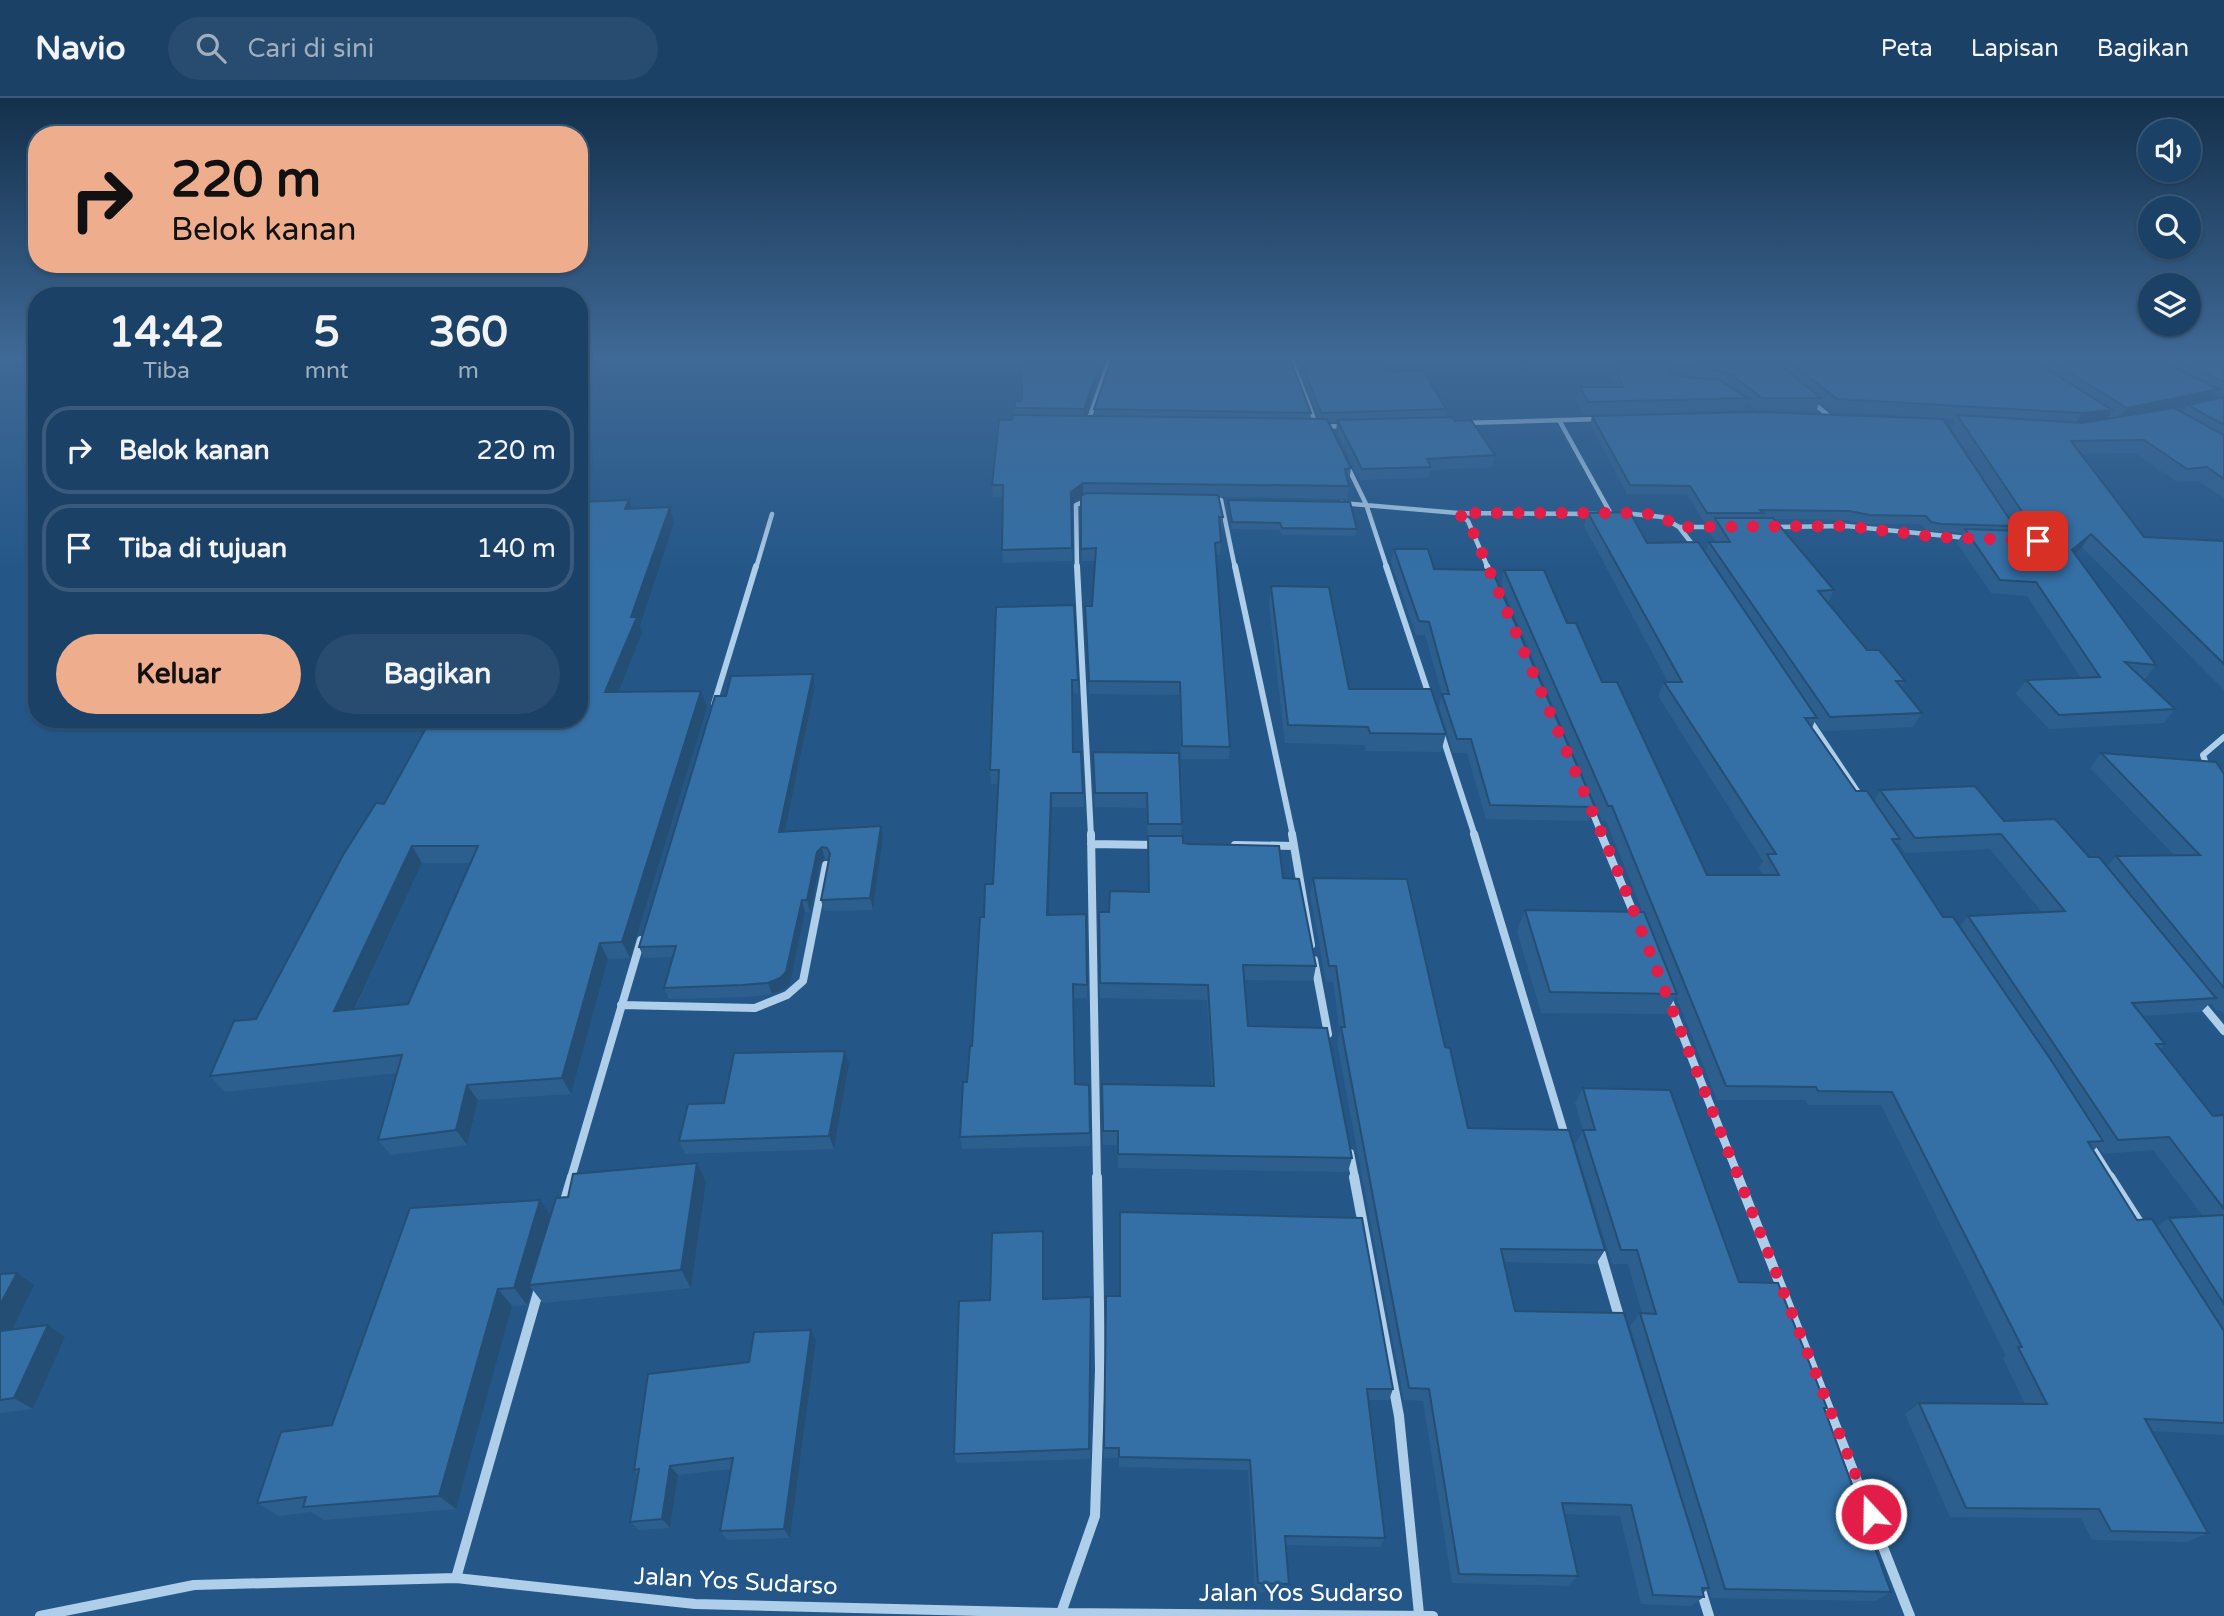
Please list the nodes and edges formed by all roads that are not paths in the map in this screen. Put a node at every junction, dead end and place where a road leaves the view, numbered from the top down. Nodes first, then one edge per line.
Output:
1 (1329, 429) edge
2 (1564, 429) edge
3 (1333, 438) edge
4 (1344, 460) edge
5 (1094, 500) edge
6 (1208, 500) edge
7 (1221, 500) junction
8 (1234, 500) edge
9 (1328, 503) edge
10 (1366, 504) junction
11 (1458, 513) junction
12 (772, 514) dead end
13 (1611, 514) junction
14 (1679, 527) junction
15 (1733, 527) edge
16 (1771, 527) edge
17 (1977, 538) edge
18 (1700, 556) edge
19 (1495, 584) edge
20 (711, 713) edge
21 (1435, 713) edge
22 (1807, 716) edge
23 (1439, 726) edge
24 (2224, 737) edge
25 (2210, 779) edge
26 (1583, 789) edge
27 (1867, 807) edge
28 (1172, 845) edge
29 (1226, 845) edge
30 (1091, 847) junction
31 (1294, 850) junction
32 (826, 865) edge
33 (646, 925) edge
34 (1641, 931) edge
35 (1662, 982) edge
36 (2190, 989) edge
37 (621, 1004) junction
38 (2224, 1031) edge
39 (1331, 1049) edge
40 (2087, 1140) edge
41 (1348, 1144) edge
42 (1570, 1150) edge
43 (560, 1218) edge
44 (2146, 1233) edge
45 (1597, 1243) edge
46 (541, 1284) edge
47 (1625, 1336) edge
48 (1697, 1576) edge
49 (456, 1578) junction
50 (1060, 1614) edge
51 (1419, 1614) edge
52 (1312, 1615) edge
53 (40, 1616) edge
54 (1433, 1616) edge
55 (1709, 1616) edge
56 (1910, 1616) edge

1 - 3 street
2 - 13 street
4 - 10 street
5 - 30 street
6 - 7 street
7 - 8 street
7 - 31 street
9 - 10 street
10 - 11 street
10 - 21 street
11 - 13 street
11 - 19 street
12 - 20 street
13 - 14 street
14 - 15 street
14 - 18 street
16 - 17 street
22 - 27 street
23 - 42 street
24 - 25 street
26 - 34 street
28 - 30 street
29 - 31 street
30 - 50 street
31 - 39 street
32 - 37 street
33 - 37 street
35 - 56 street
36 - 38 street
37 - 43 street
40 - 44 street
41 - 51 street
45 - 47 street
46 - 49 street
48 - 55 street
49 - 50 street, Jalan Yos Sudarso
49 - 53 street, Jalan Yos Sudarso
50 - 52 street, Jalan Yos Sudarso
51 - 52 street, Jalan Yos Sudarso
51 - 54 street, Jalan Yos Sudarso

